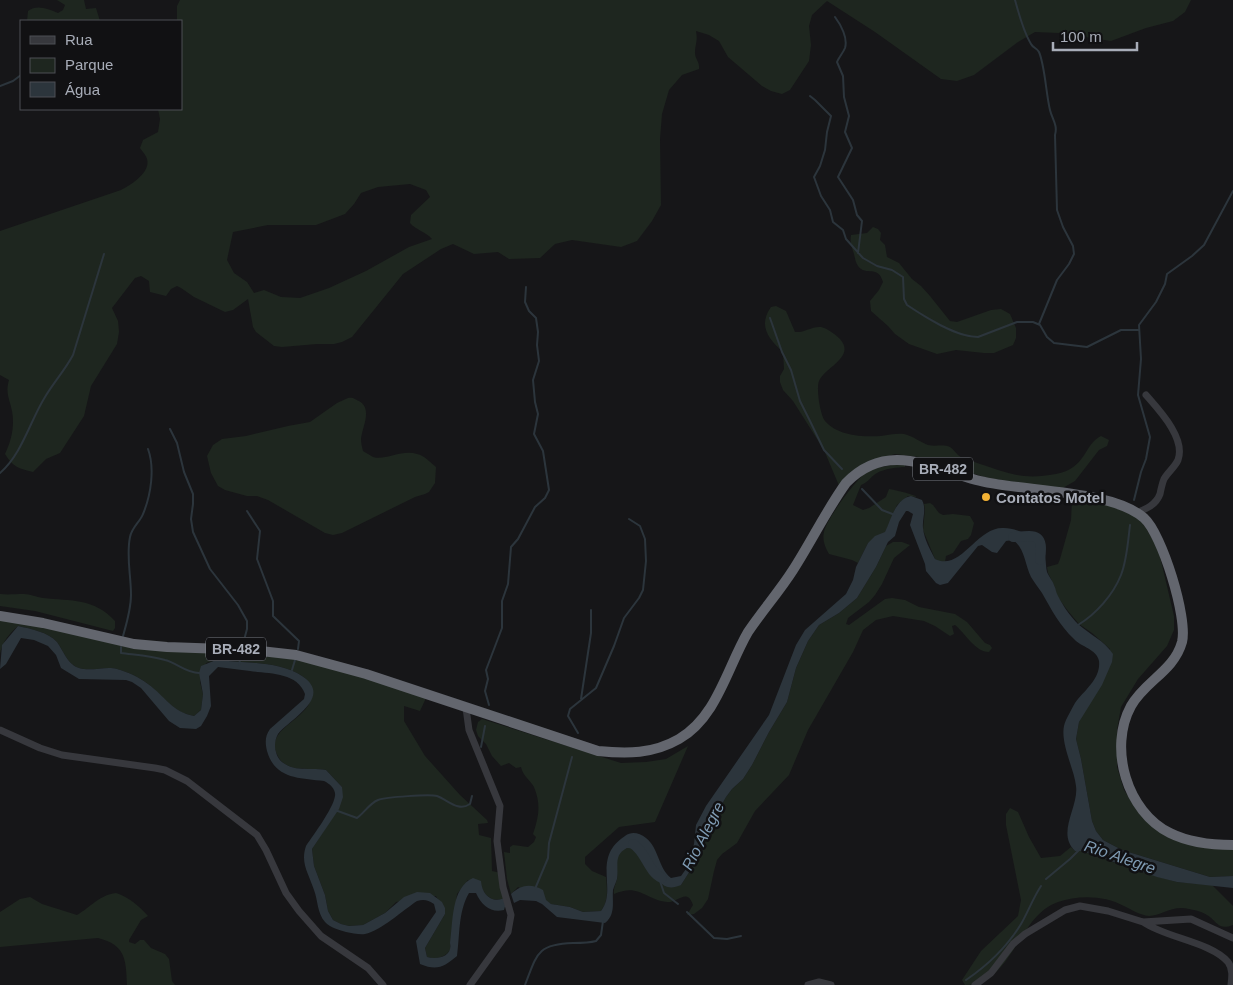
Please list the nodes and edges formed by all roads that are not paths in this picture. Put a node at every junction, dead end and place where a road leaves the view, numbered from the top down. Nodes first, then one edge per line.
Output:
1 (1146, 395) dead end
2 (1136, 513) junction
3 (0, 616) edge
4 (466, 708) junction
5 (0, 730) edge
6 (1233, 845) edge
7 (1143, 922) junction
8 (1233, 938) edge
9 (383, 985) edge
10 (470, 985) edge
11 (808, 985) edge
12 (830, 985) edge
13 (975, 985) edge
14 (1231, 985) edge

1 - 2 street
2 - 4 highway, BR-482
2 - 6 highway, BR-482
3 - 4 highway, BR-482
4 - 10 street
5 - 9 street
7 - 8 street
7 - 13 street
7 - 14 street
11 - 12 street

